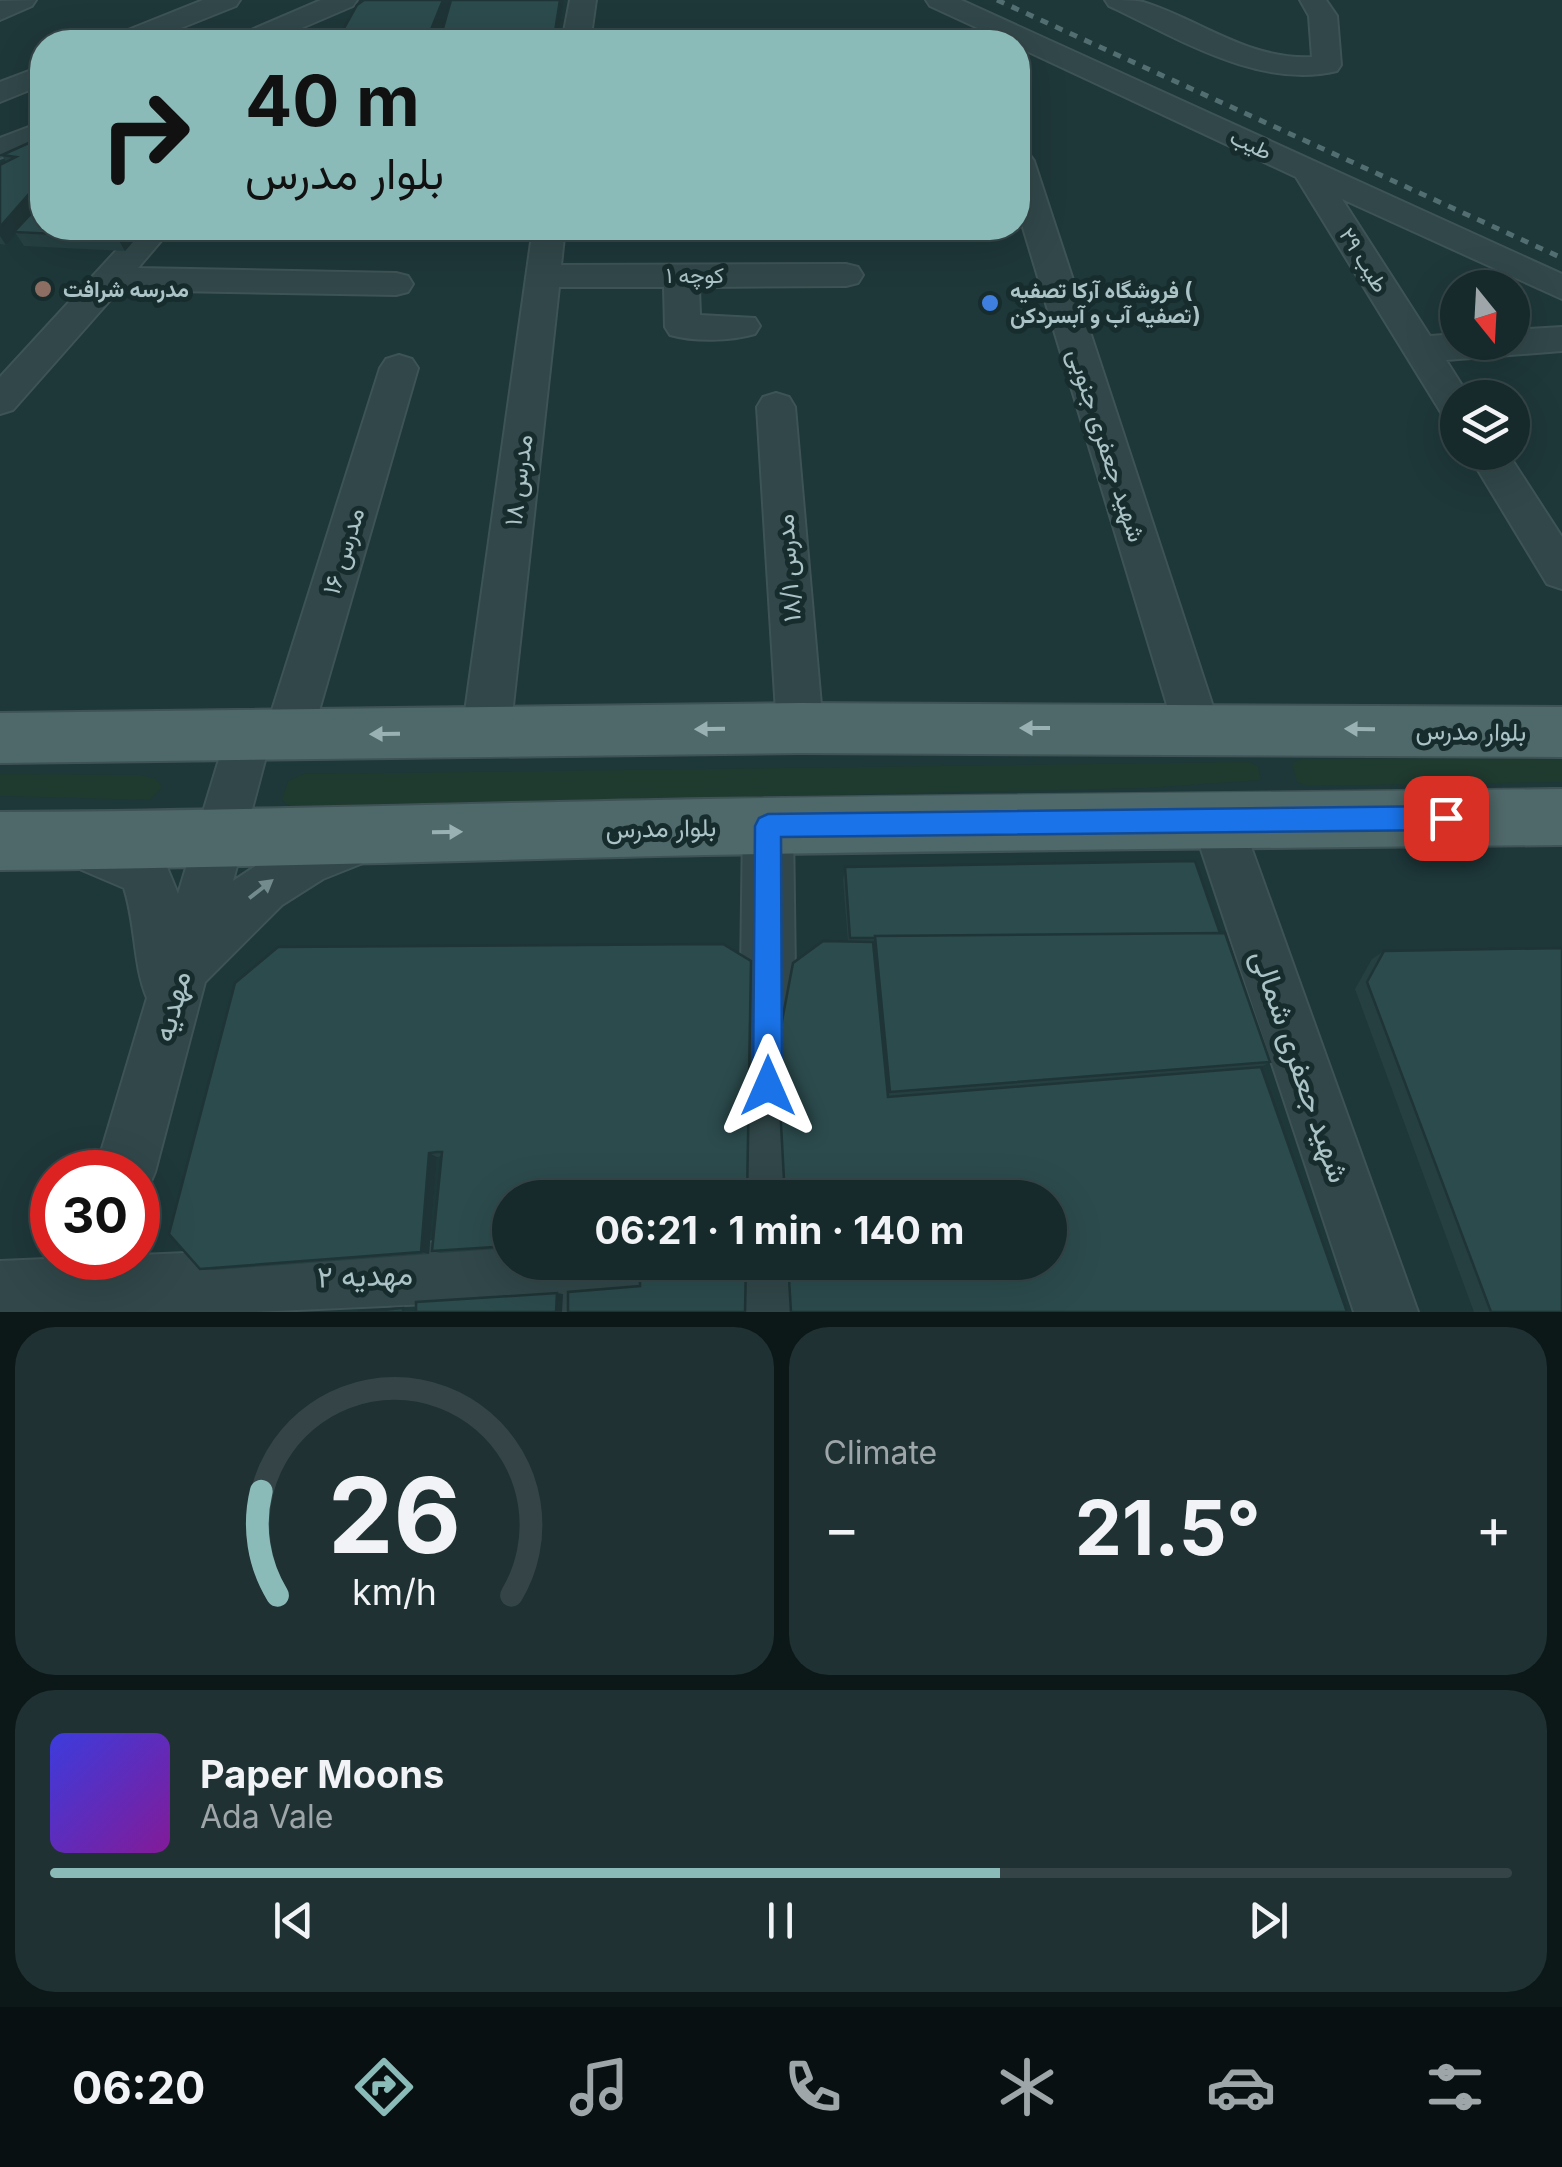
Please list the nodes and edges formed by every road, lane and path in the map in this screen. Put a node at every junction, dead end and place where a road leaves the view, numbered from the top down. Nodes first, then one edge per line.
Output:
1 (23, 0) edge
2 (227, 0) edge
3 (583, 0) edge
4 (939, 0) edge
5 (1118, 0) edge
6 (1313, 0) edge
7 (333, 5) edge
8 (0, 12) edge
9 (975, 28) edge
10 (153, 30) edge
11 (275, 30) edge
12 (315, 30) edge
13 (578, 30) edge
14 (1030, 52) edge
15 (30, 80) edge
16 (0, 93) edge
17 (30, 136) edge
18 (0, 149) edge
19 (1308, 171) junction
20 (1030, 200) edge
21 (144, 240) edge
22 (548, 240) edge
23 (681, 275) junction
24 (846, 275) dead end
25 (544, 276) junction
26 (109, 279) junction
27 (396, 284) dead end
28 (1562, 288) edge
29 (742, 326) dead end
30 (1562, 339) edge
31 (1420, 349) junction
32 (399, 368) dead end
33 (1440, 381) edge
34 (0, 402) edge
35 (776, 408) dead end
36 (1497, 470) edge
37 (1562, 572) edge
38 (800, 728) junction
39 (1197, 728) junction
40 (486, 732) junction
41 (1562, 732) edge
42 (268, 735) junction
43 (0, 738) edge
44 (1562, 817) edge
45 (1216, 819) junction
46 (768, 826) junction
47 (384, 833) junction
48 (218, 840) junction
49 (0, 841) edge
50 (70, 841) junction
51 (167, 1018) junction
52 (131, 1150) edge
53 (768, 1180) edge
54 (432, 1267) edge
55 (594, 1280) edge
56 (768, 1280) edge
57 (94, 1286) edge
58 (568, 1290) edge
59 (0, 1292) edge
60 (768, 1312) edge
61 (1386, 1312) edge

1 - 8 street
2 - 10 street
3 - 13 street
4 - 9 street, طیب
5 - 6 street
7 - 11 street
7 - 12 street
14 - 19 street, طیب
15 - 16 street
17 - 18 street
19 - 28 street, طیب
19 - 31 street, طیب ۲۹
20 - 39 street, شهید جعفری جنوبی
21 - 26 street
22 - 25 street, مدرس ۱۸
23 - 24 street, کوچه ۱
23 - 25 street, کوچه ۱
23 - 29 street
25 - 40 street, مدرس ۱۸
26 - 27 street
26 - 34 street
30 - 31 street
31 - 33 street, طیب ۲۹
32 - 42 street, مدرس ۱۶
35 - 38 street, مدرس ۱۸/۱
36 - 37 street
39 -> 38 main road, بلوار مدرس
38 -> 40 main road, بلوار مدرس
41 -> 39 main road, بلوار مدرس
40 -> 42 main road, بلوار مدرس
42 - 43 main road, بلوار مدرس
42 - 48 street, مدرس ۱۶
44 - 45 main road, بلوار مدرس
45 - 46 main road, بلوار مدرس
45 - 61 street, شهید جعفری شمالی
47 -> 46 main road, بلوار مدرس
46 - 53 street
47 - 48 main road, بلوار مدرس
51 -> 47 street
48 - 50 main road, بلوار مدرس
48 - 51 street, مهدیه
49 - 50 main road, بلوار مدرس
50 - 51 street
51 - 52 street, مهدیه
54 - 57 street, مهدیه ۲
54 - 58 street, مهدیه ۲
55 - 58 street, مهدیه ۲
56 - 60 street
57 - 59 street, مهدیه ۲

